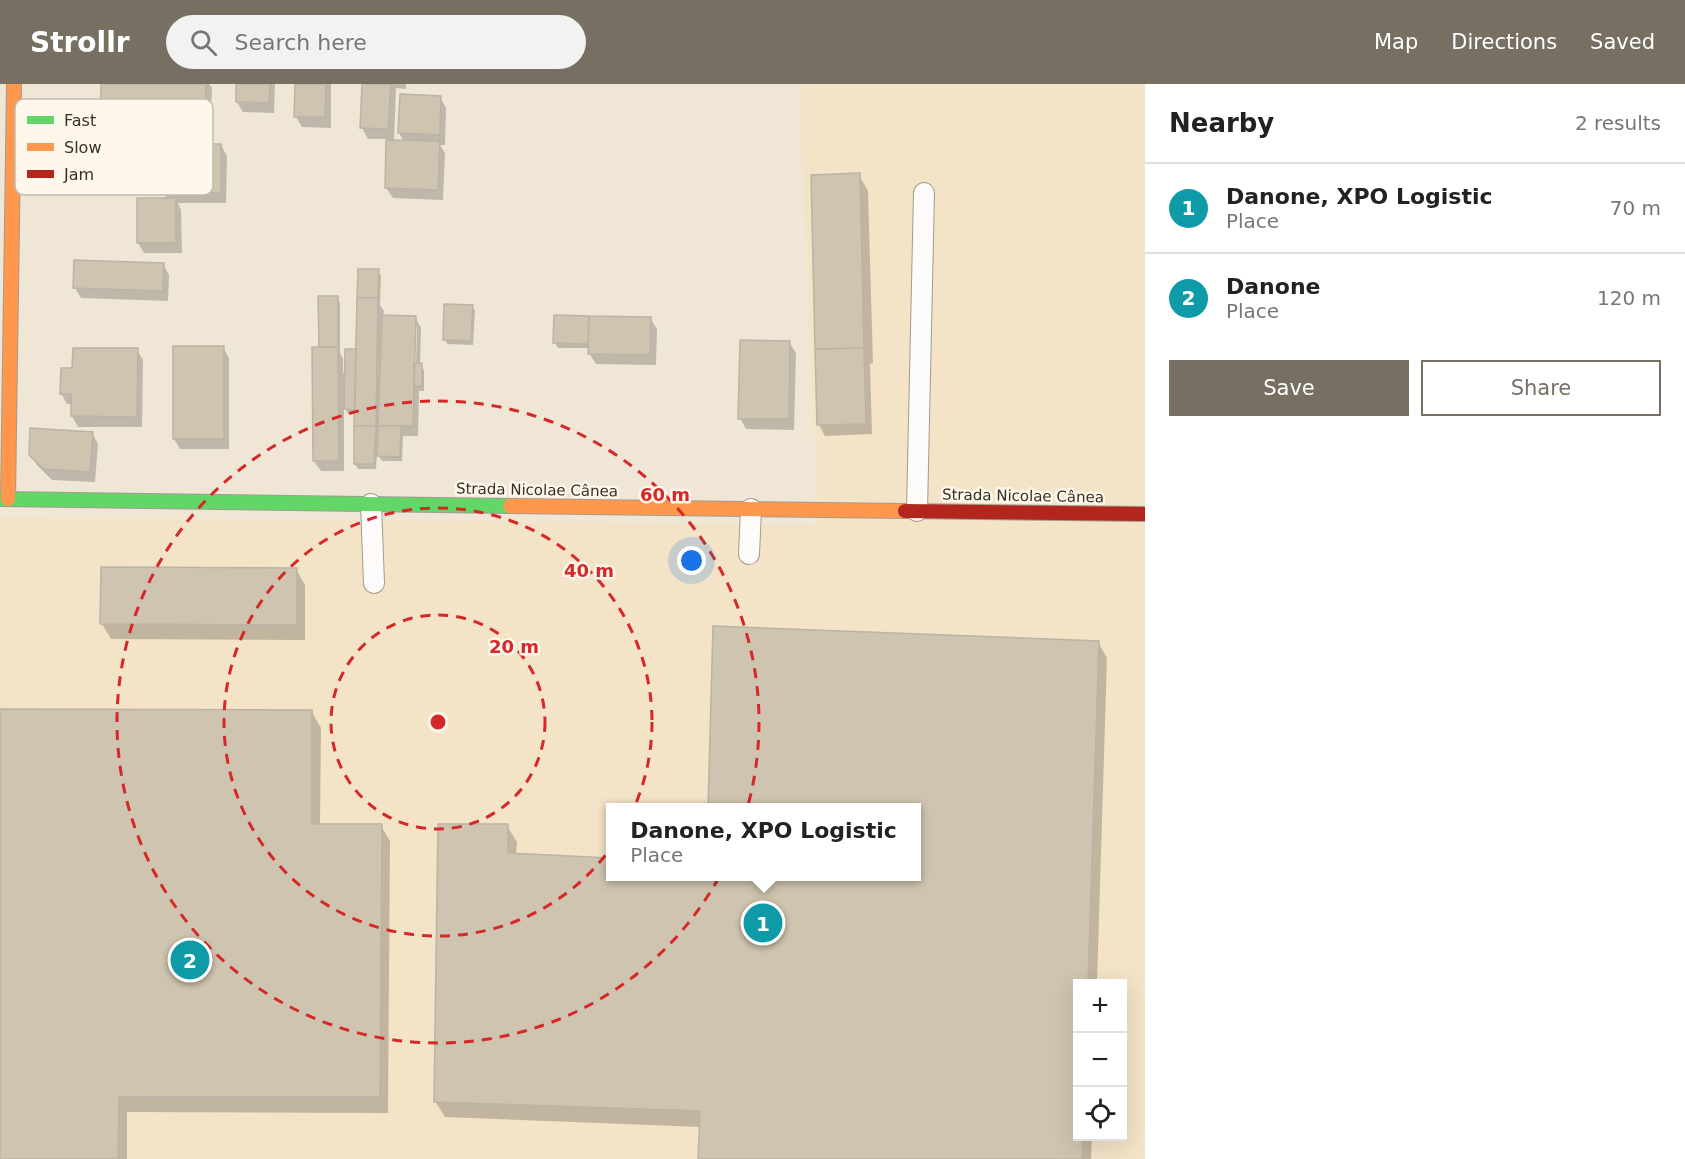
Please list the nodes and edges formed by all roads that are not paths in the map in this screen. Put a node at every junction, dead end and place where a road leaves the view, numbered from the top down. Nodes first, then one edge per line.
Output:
1 (14, 84) edge
2 (924, 193) dead end
3 (4, 499) edge
4 (371, 504) junction
5 (751, 509) junction
6 (916, 511) junction
7 (1145, 514) edge
8 (749, 554) dead end
9 (374, 583) dead end

1 - 3 street
2 - 6 lane
3 - 4 street, Strada Nicolae Cânea
4 - 5 street, Strada Nicolae Cânea
4 - 9 lane
5 - 6 street, Strada Nicolae Cânea
5 - 8 lane
6 - 7 street, Strada Nicolae Cânea

